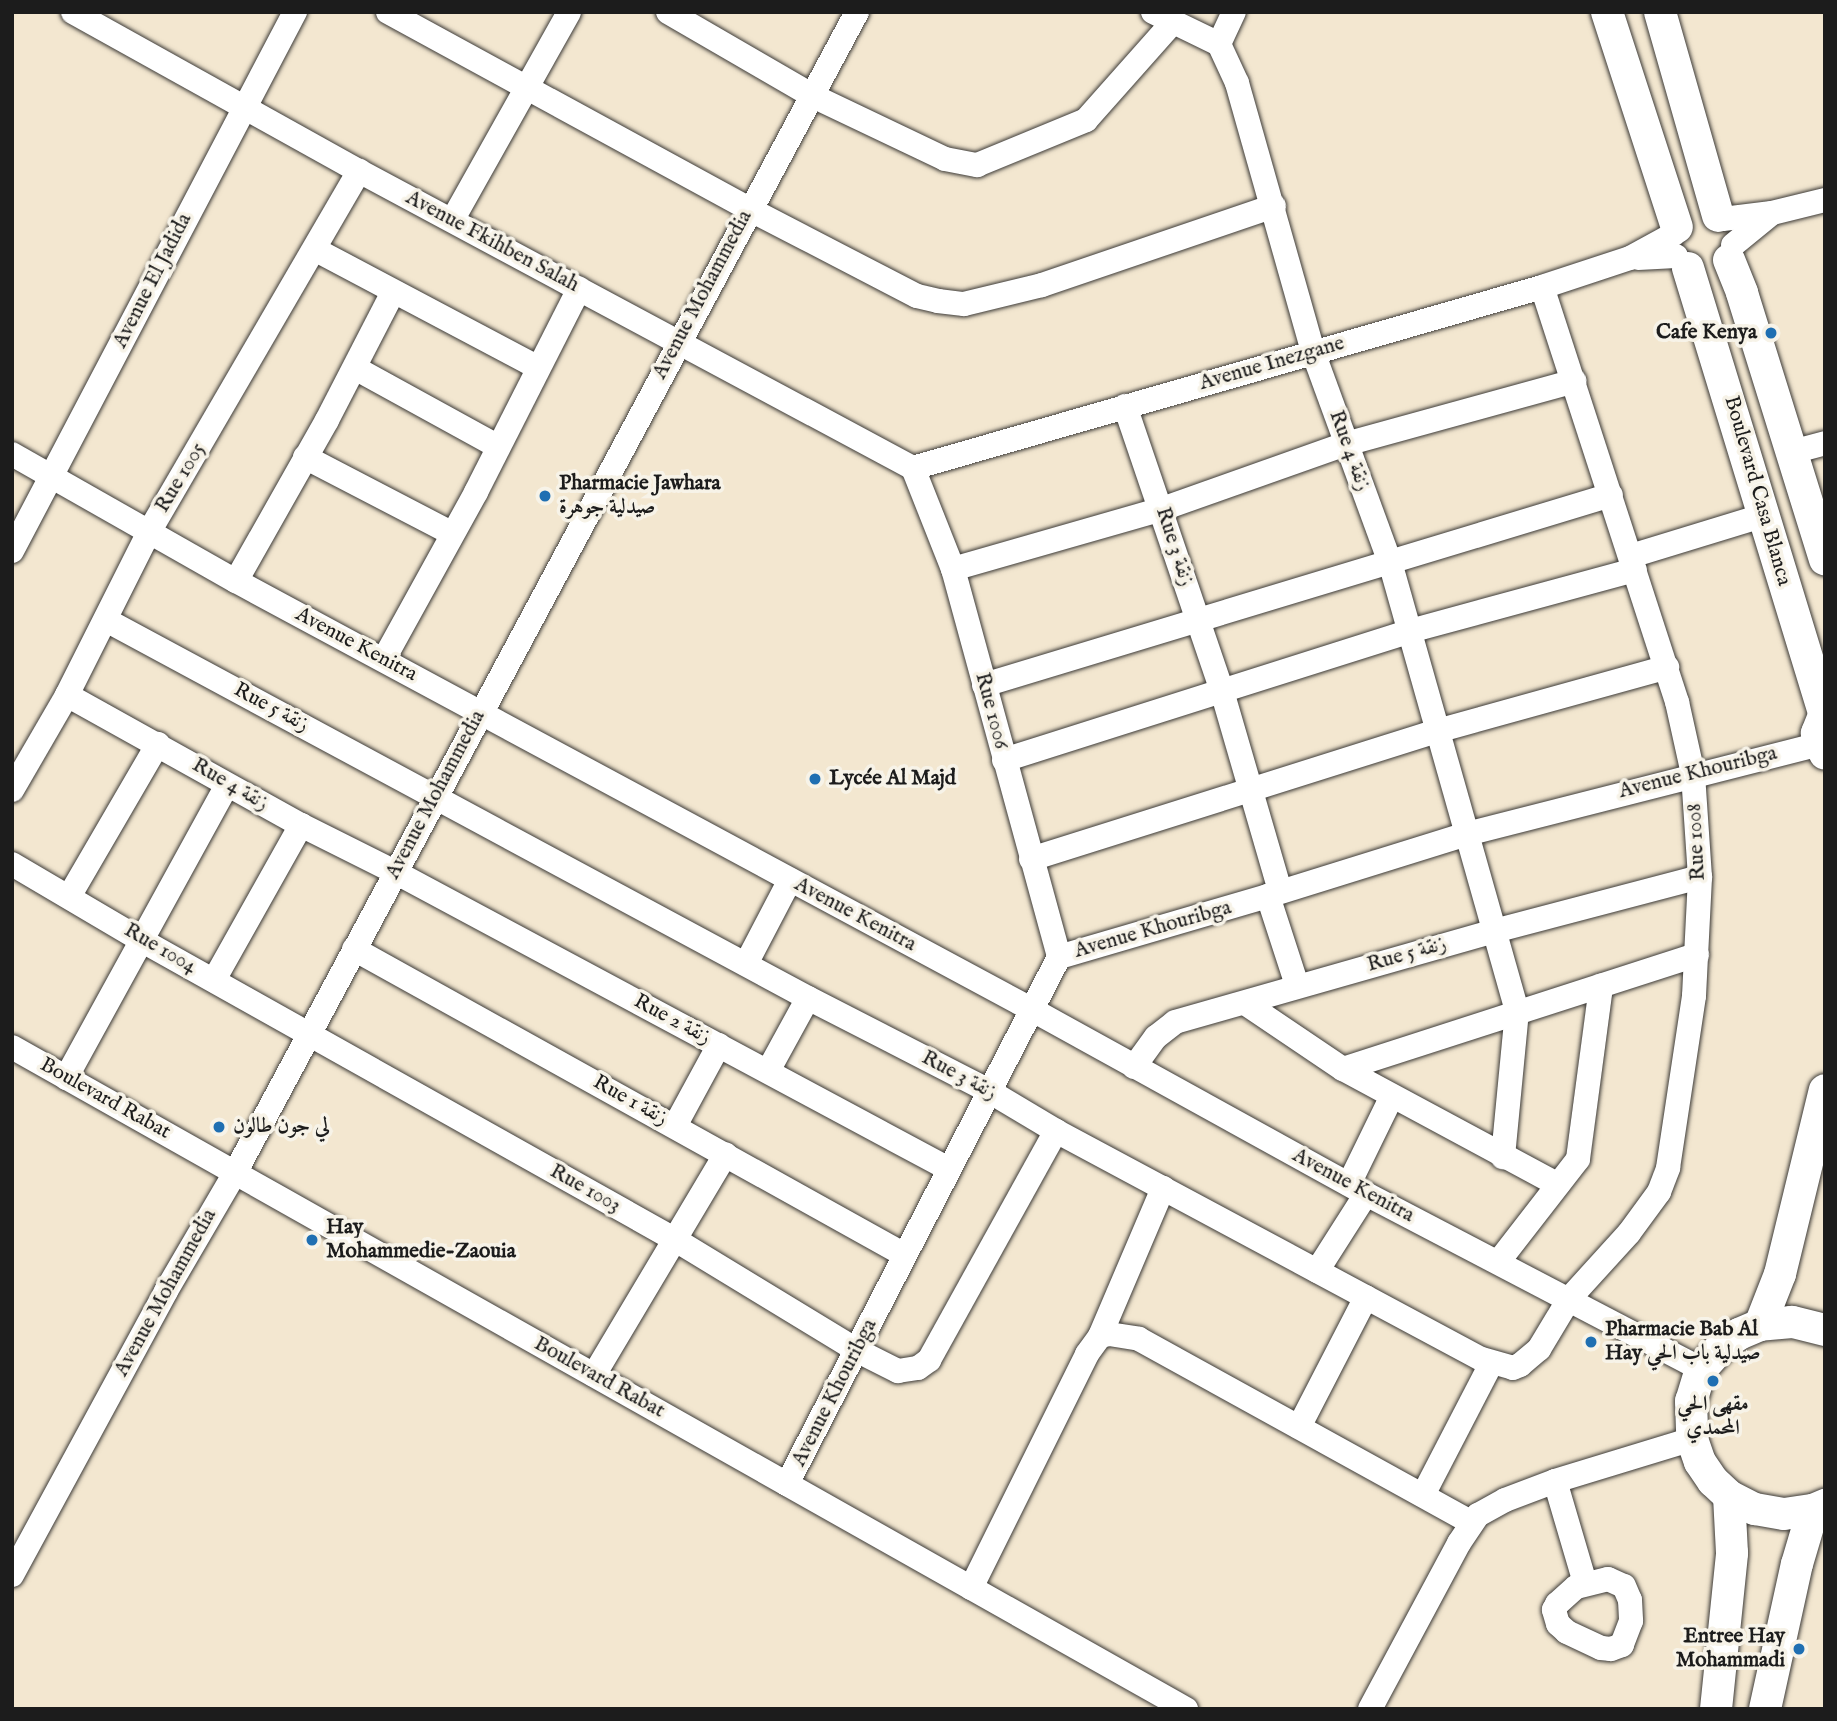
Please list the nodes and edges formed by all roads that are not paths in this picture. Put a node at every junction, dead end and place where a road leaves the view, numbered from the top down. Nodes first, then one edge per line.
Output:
1 (74, 12) edge
2 (295, 12) edge
3 (388, 12) edge
4 (569, 12) edge
5 (668, 12) edge
6 (856, 12) edge
7 (1234, 12) edge
8 (1607, 12) edge
9 (1660, 12) edge
10 (1163, 17) edge
11 (1219, 44) junction
12 (525, 87) junction
13 (811, 95) junction
14 (243, 107) junction
15 (359, 171) junction
16 (1825, 200) edge
17 (1273, 206) junction
18 (749, 209) junction
19 (453, 219) junction
20 (1726, 235) junction
21 (1679, 246) junction
22 (316, 250) junction
23 (1542, 287) junction
24 (579, 289) junction
25 (393, 292) junction
26 (679, 340) junction
27 (1313, 352) junction
28 (537, 367) junction
29 (355, 368) junction
30 (1574, 381) junction
31 (1125, 406) junction
32 (1825, 443) edge
33 (1346, 444) junction
34 (497, 446) junction
35 (1792, 452) junction
36 (12, 454) edge
37 (305, 457) junction
38 (913, 468) junction
39 (52, 476) junction
40 (1611, 495) junction
41 (1162, 509) junction
42 (1765, 515) junction
43 (149, 532) junction
44 (451, 533) junction
45 (12, 551) edge
46 (1825, 559) edge
47 (1390, 562) junction
48 (1633, 563) junction
49 (953, 569) junction
50 (236, 581) junction
51 (106, 620) junction
52 (1199, 621) junction
53 (1410, 631) junction
54 (384, 659) junction
55 (1667, 667) junction
56 (984, 685) junction
57 (1222, 691) junction
58 (67, 695) junction
59 (480, 712) junction
60 (1823, 731) edge
61 (1437, 732) junction
62 (158, 744) junction
63 (1004, 760) junction
64 (1693, 774) junction
65 (227, 785) junction
66 (12, 790) edge
67 (1252, 790) junction
68 (436, 796) junction
69 (301, 825) junction
70 (1466, 834) junction
71 (1031, 859) junction
72 (12, 864) edge
73 (395, 872) junction
74 (1700, 877) junction
75 (790, 880) junction
76 (1274, 893) junction
77 (70, 895) junction
78 (1494, 931) junction
79 (141, 940) junction
80 (354, 949) junction
81 (1697, 954) junction
82 (1059, 957) junction
83 (746, 964) junction
84 (214, 980) junction
85 (1297, 985) junction
86 (1601, 986) junction
87 (808, 998) junction
88 (1245, 1003) junction
89 (1031, 1009) junction
90 (1517, 1011) junction
91 (309, 1034) junction
92 (719, 1045) junction
93 (12, 1047) edge
94 (1134, 1067) junction
95 (1343, 1069) junction
96 (768, 1071) junction
97 (66, 1078) junction
98 (1825, 1090) edge
99 (989, 1091) junction
100 (1392, 1096) junction
101 (675, 1126) junction
102 (1056, 1131) junction
103 (726, 1154) junction
104 (1503, 1157) junction
105 (949, 1169) junction
106 (235, 1173) junction
107 (1558, 1185) junction
108 (1163, 1188) junction
109 (1357, 1189) junction
110 (674, 1239) junction
111 (905, 1255) junction
112 (1499, 1261) junction
113 (1317, 1271) junction
114 (1366, 1297) junction
115 (1569, 1299) junction
116 (1760, 1325) junction
117 (1825, 1330) edge
118 (1100, 1336) junction
119 (858, 1351) junction
120 (1487, 1361) junction
121 (1701, 1369) junction
122 (594, 1375) junction
123 (1299, 1427) junction
124 (1692, 1439) junction
125 (1555, 1481) junction
126 (787, 1485) junction
127 (1423, 1495) junction
128 (1729, 1496) junction
129 (1819, 1508) edge
130 (1472, 1522) junction
131 (12, 1575) edge
132 (1585, 1583) dead end
133 (971, 1588) junction
134 (1186, 1709) edge
135 (1370, 1709) edge
136 (1716, 1709) edge
137 (1765, 1709) edge

1 - 14 street, Avenue Fkihben Salah
2 - 14 street, Avenue El Jadida
3 - 12 street
4 - 12 street
5 - 13 street
6 - 13 street, Avenue Mohammedia
7 - 11 street
8 - 21 main road, Boulevard Casa Blanca
9 - 20 main road, Boulevard Casa Blanca
10 - 11 street
10 - 13 street
11 - 17 street, Rue 4 زنقة
12 - 18 street
12 - 19 street
13 - 18 street, Avenue Mohammedia
14 - 15 street, Avenue Fkihben Salah
14 - 39 street, Avenue El Jadida
15 - 19 street, Avenue Fkihben Salah
15 - 22 street, Rue 1005
16 - 20 street
17 - 18 street
17 - 27 street, Rue 4 زنقة
18 - 26 street, Avenue Mohammedia
19 - 24 street, Avenue Fkihben Salah
20 - 21 main road
20 - 21 main road
20 - 35 main road, Boulevard Casa Blanca
21 - 23 street, Avenue Inezgane
21 - 42 main road, Boulevard Casa Blanca
22 - 25 street
22 - 43 street, Rue 1005
23 - 27 street, Avenue Inezgane
23 - 30 street, Rue 1008
24 - 26 street, Avenue Fkihben Salah
24 - 28 street
25 - 28 street
25 - 29 street
26 - 38 street, Avenue Fkihben Salah
26 - 59 street, Avenue Mohammedia
27 - 31 street, Avenue Inezgane
27 - 33 street, Rue 4 زنقة
28 - 34 street
29 - 34 street
29 - 37 street
30 - 33 street
30 - 40 street, Rue 1008
31 - 38 street, Avenue Inezgane
31 - 41 street, Rue 3 زنقة
32 - 35 street
33 - 41 street
33 - 47 street, Rue 4 زنقة
34 - 44 street
35 - 46 main road, Boulevard Casa Blanca
36 - 39 street, Avenue Kenitra
37 - 44 street
37 - 50 street
38 - 49 street, Rue 1006
39 - 43 street, Avenue Kenitra
39 - 45 street, Avenue El Jadida
40 - 47 street
40 - 48 street, Rue 1008
41 - 49 street
41 - 52 street, Rue 3 زنقة
42 - 48 street
42 - 60 main road, Boulevard Casa Blanca
43 - 50 street, Avenue Kenitra
43 - 51 street, Rue 1005
44 - 54 street
47 - 52 street
47 - 53 street, Rue 4 زنقة
48 - 53 street
48 - 55 street, Rue 1008
49 - 56 street, Rue 1006
50 - 54 street, Avenue Kenitra
51 - 58 street, Rue 1005
51 - 68 street, Rue 5 زنقة
52 - 56 street
52 - 57 street, Rue 3 زنقة
53 - 57 street
53 - 61 street, Rue 4 زنقة
54 - 59 street, Avenue Kenitra
55 - 61 street
55 - 64 street, Rue 1008
56 - 63 street, Rue 1006
57 - 63 street
57 - 67 street, Rue 3 زنقة
58 - 62 street, Rue 4 زنقة
58 - 66 street, Rue 1005
59 - 68 street, Avenue Mohammedia
59 - 75 street, Avenue Kenitra
60 - 64 street, Avenue Khouribga
61 - 67 street
61 - 70 street, Rue 4 زنقة
62 - 65 street, Rue 4 زنقة
62 - 77 street
63 - 71 street, Rue 1006
64 - 70 street, Avenue Khouribga
64 - 74 street, Rue 1008
65 - 69 street, Rue 4 زنقة
65 - 79 street
67 - 71 street
67 - 76 street, Rue 3 زنقة
68 - 73 street, Avenue Mohammedia
68 - 83 street, Rue 3 زنقة
69 - 73 street, Rue 4 زنقة
69 - 84 street
70 - 76 street, Avenue Khouribga
70 - 78 street, Rue 4 زنقة
71 - 82 street, Rue 1006
72 - 77 street, Rue 1004
73 - 80 street, Avenue Mohammedia
73 - 92 street, Rue 2 زنقة
74 - 78 street, Rue 5 زنقة
74 - 81 street, Rue 1008
75 - 83 street
75 - 89 street, Avenue Kenitra
76 - 82 street, Avenue Khouribga
76 - 85 street, Rue 3 زنقة
77 - 79 street, Rue 1004
78 - 85 street, Rue 5 زنقة
78 - 90 street, Rue 4 زنقة
79 - 84 street, Rue 1004
79 - 97 street
80 - 91 street, Avenue Mohammedia
80 - 101 street, Rue 1 زنقة
81 - 86 street
81 - 115 street, Rue 1008
82 - 89 street, Avenue Khouribga
83 - 87 street, Rue 3 زنقة
84 - 91 street, Rue 1004
85 - 88 street, Rue 5 زنقة
86 - 90 street
86 - 107 street
87 - 96 street
87 - 99 street, Rue 3 زنقة
88 - 94 street, Rue 5 زنقة
88 - 95 street
89 - 94 street, Avenue Kenitra
89 - 99 street, Avenue Khouribga
90 - 95 street
90 - 104 street
91 - 106 street, Avenue Mohammedia
91 - 110 street, Rue 1003
92 - 96 street, Rue 2 زنقة
92 - 101 street
93 - 97 street, Boulevard Rabat
94 - 109 street, Avenue Kenitra
95 - 100 street
96 - 105 street, Rue 2 زنقة
97 - 106 street, Boulevard Rabat
98 - 116 main road
99 - 102 street, Rue 3 زنقة
99 - 105 street, Avenue Khouribga
100 - 104 street
100 - 109 street
101 - 103 street, Rue 1 زنقة
102 - 108 street, Rue 3 زنقة
102 - 119 street, Rue 1003
103 - 110 street
103 - 111 street, Rue 1 زنقة
104 - 107 street
105 - 111 street, Avenue Khouribga
106 - 122 street, Boulevard Rabat
106 - 131 street, Avenue Mohammedia
107 - 112 street
108 - 113 street, Rue 3 زنقة
108 - 118 street
109 - 112 street, Avenue Kenitra
109 - 113 street
110 - 119 street, Rue 1003
110 - 122 street
111 - 119 street, Avenue Khouribga
112 - 115 street, Avenue Kenitra
113 - 114 street, Rue 3 زنقة
114 - 120 street, Rue 3 زنقة
114 - 123 street
115 - 120 street
115 - 121 street, Avenue Kenitra
116 - 117 main road
116 - 121 main road
118 - 123 street
118 - 133 street
119 - 126 street, Avenue Khouribga
120 - 127 street
121 - 124 main road
122 - 126 street, Boulevard Rabat
123 - 127 street
124 - 125 street
124 - 128 main road
125 - 130 street
125 - 132 street
126 - 133 street, Boulevard Rabat
127 - 130 street
128 - 129 main road
128 - 136 main road
129 - 137 main road
130 - 135 street
133 - 134 street, Boulevard Rabat

